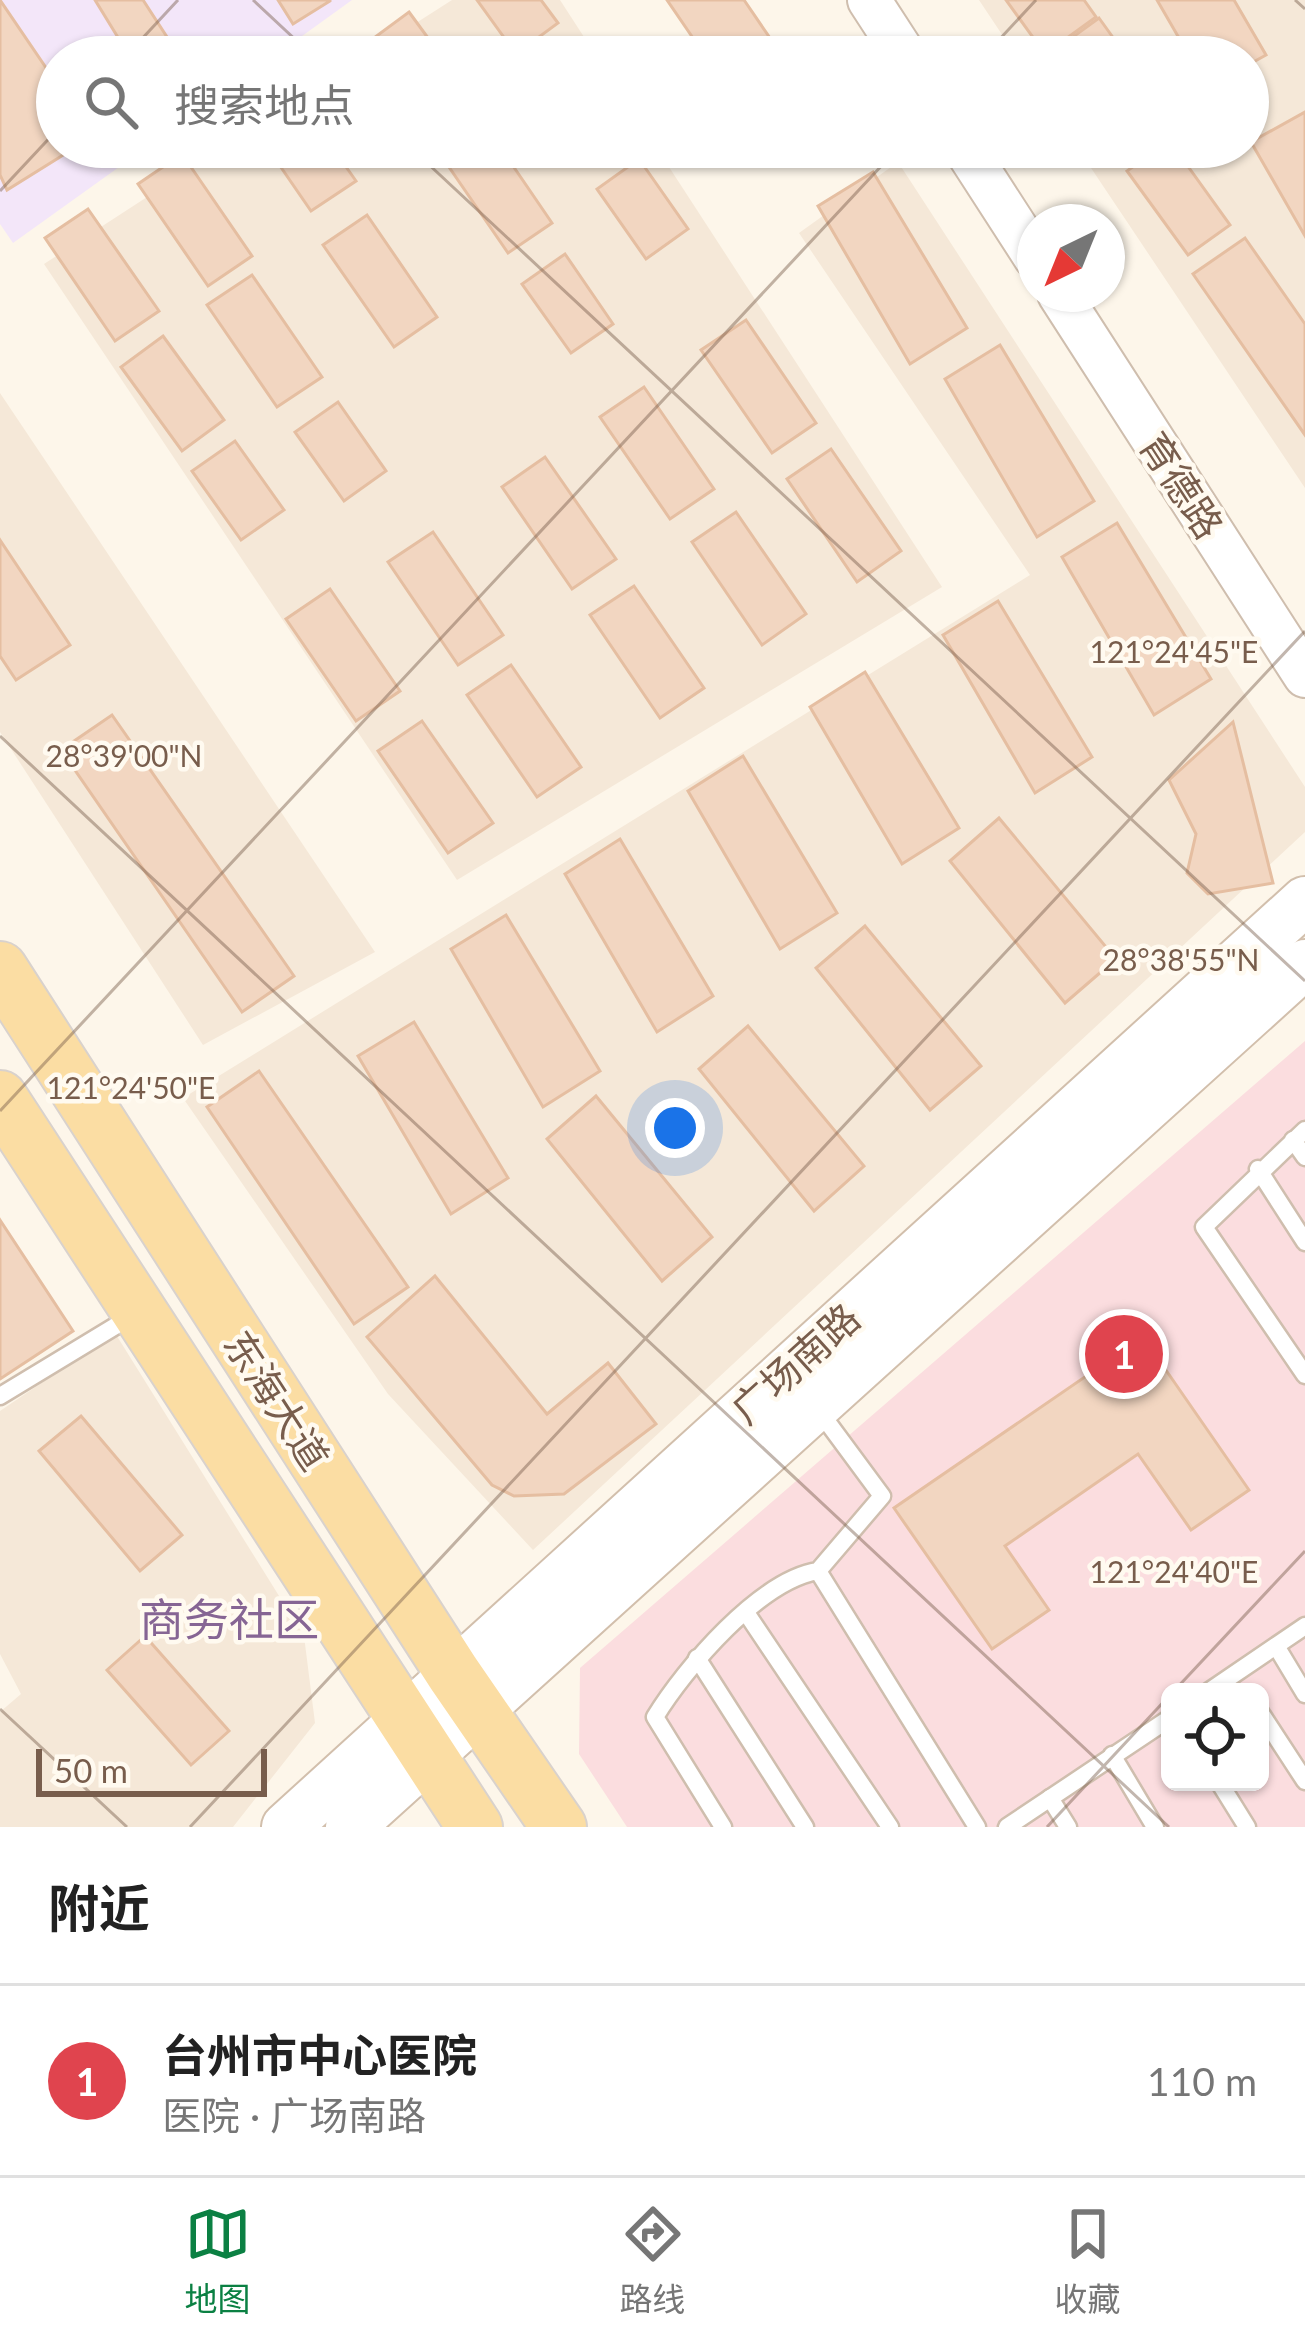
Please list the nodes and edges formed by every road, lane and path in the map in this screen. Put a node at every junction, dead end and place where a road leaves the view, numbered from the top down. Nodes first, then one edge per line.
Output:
1 (869, 0) edge
2 (892, 36) edge
3 (978, 168) edge
4 (1017, 229) edge
5 (1071, 312) edge
6 (1305, 676) edge
7 (1305, 901) edge
8 (1305, 964) edge
9 (0, 969) edge
10 (0, 1098) edge
11 (1299, 1134) edge
12 (1305, 1157) edge
13 (1258, 1169) junction
14 (1305, 1242) edge
15 (138, 1312) junction
16 (1305, 1375) edge
17 (0, 1396) edge
18 (814, 1404) junction
19 (818, 1571) junction
20 (747, 1615) junction
21 (1305, 1626) edge
22 (1276, 1646) junction
23 (697, 1658) junction
24 (1235, 1673) junction
25 (1221, 1683) edge
26 (1241, 1683) edge
27 (465, 1690) junction
28 (1305, 1694) edge
29 (1161, 1724) edge
30 (1269, 1726) edge
31 (414, 1739) junction
32 (1112, 1756) junction
33 (1305, 1781) edge
34 (1225, 1791) edge
35 (1050, 1798) junction
36 (286, 1827) edge
37 (350, 1827) edge
38 (475, 1827) edge
39 (560, 1827) edge
40 (723, 1827) edge
41 (806, 1827) edge
42 (890, 1827) edge
43 (977, 1827) edge
44 (1007, 1827) edge
45 (1068, 1827) edge
46 (1155, 1827) edge
47 (1247, 1827) edge

1 - 2 street
3 - 4 street
5 - 6 street, 育德路
7 - 27 main road, 广场南路
8 - 18 main road, 广场南路
9 - 27 main road, 东海大道
10 - 15 main road, 东海大道
11 - 12 lane
11 - 13 lane
13 - 14 lane
13 - 16 lane
15 - 17 lane
15 - 31 main road, 东海大道
18 - 19 lane
18 - 27 main road, 广场南路
19 - 20 lane
19 - 43 lane
20 - 23 lane
20 - 42 lane
21 - 22 lane
22 - 24 lane
22 - 28 lane
23 - 40 lane
23 - 41 lane
24 - 25 lane
24 - 26 lane
27 - 31 main road, 广场南路
27 - 39 main road, 东海大道
29 - 32 lane
30 - 33 lane
31 - 36 main road, 广场南路
31 - 37 main road, 广场南路
31 - 38 main road, 东海大道
32 - 35 lane
32 - 46 lane
34 - 47 lane
35 - 44 lane
35 - 45 lane

